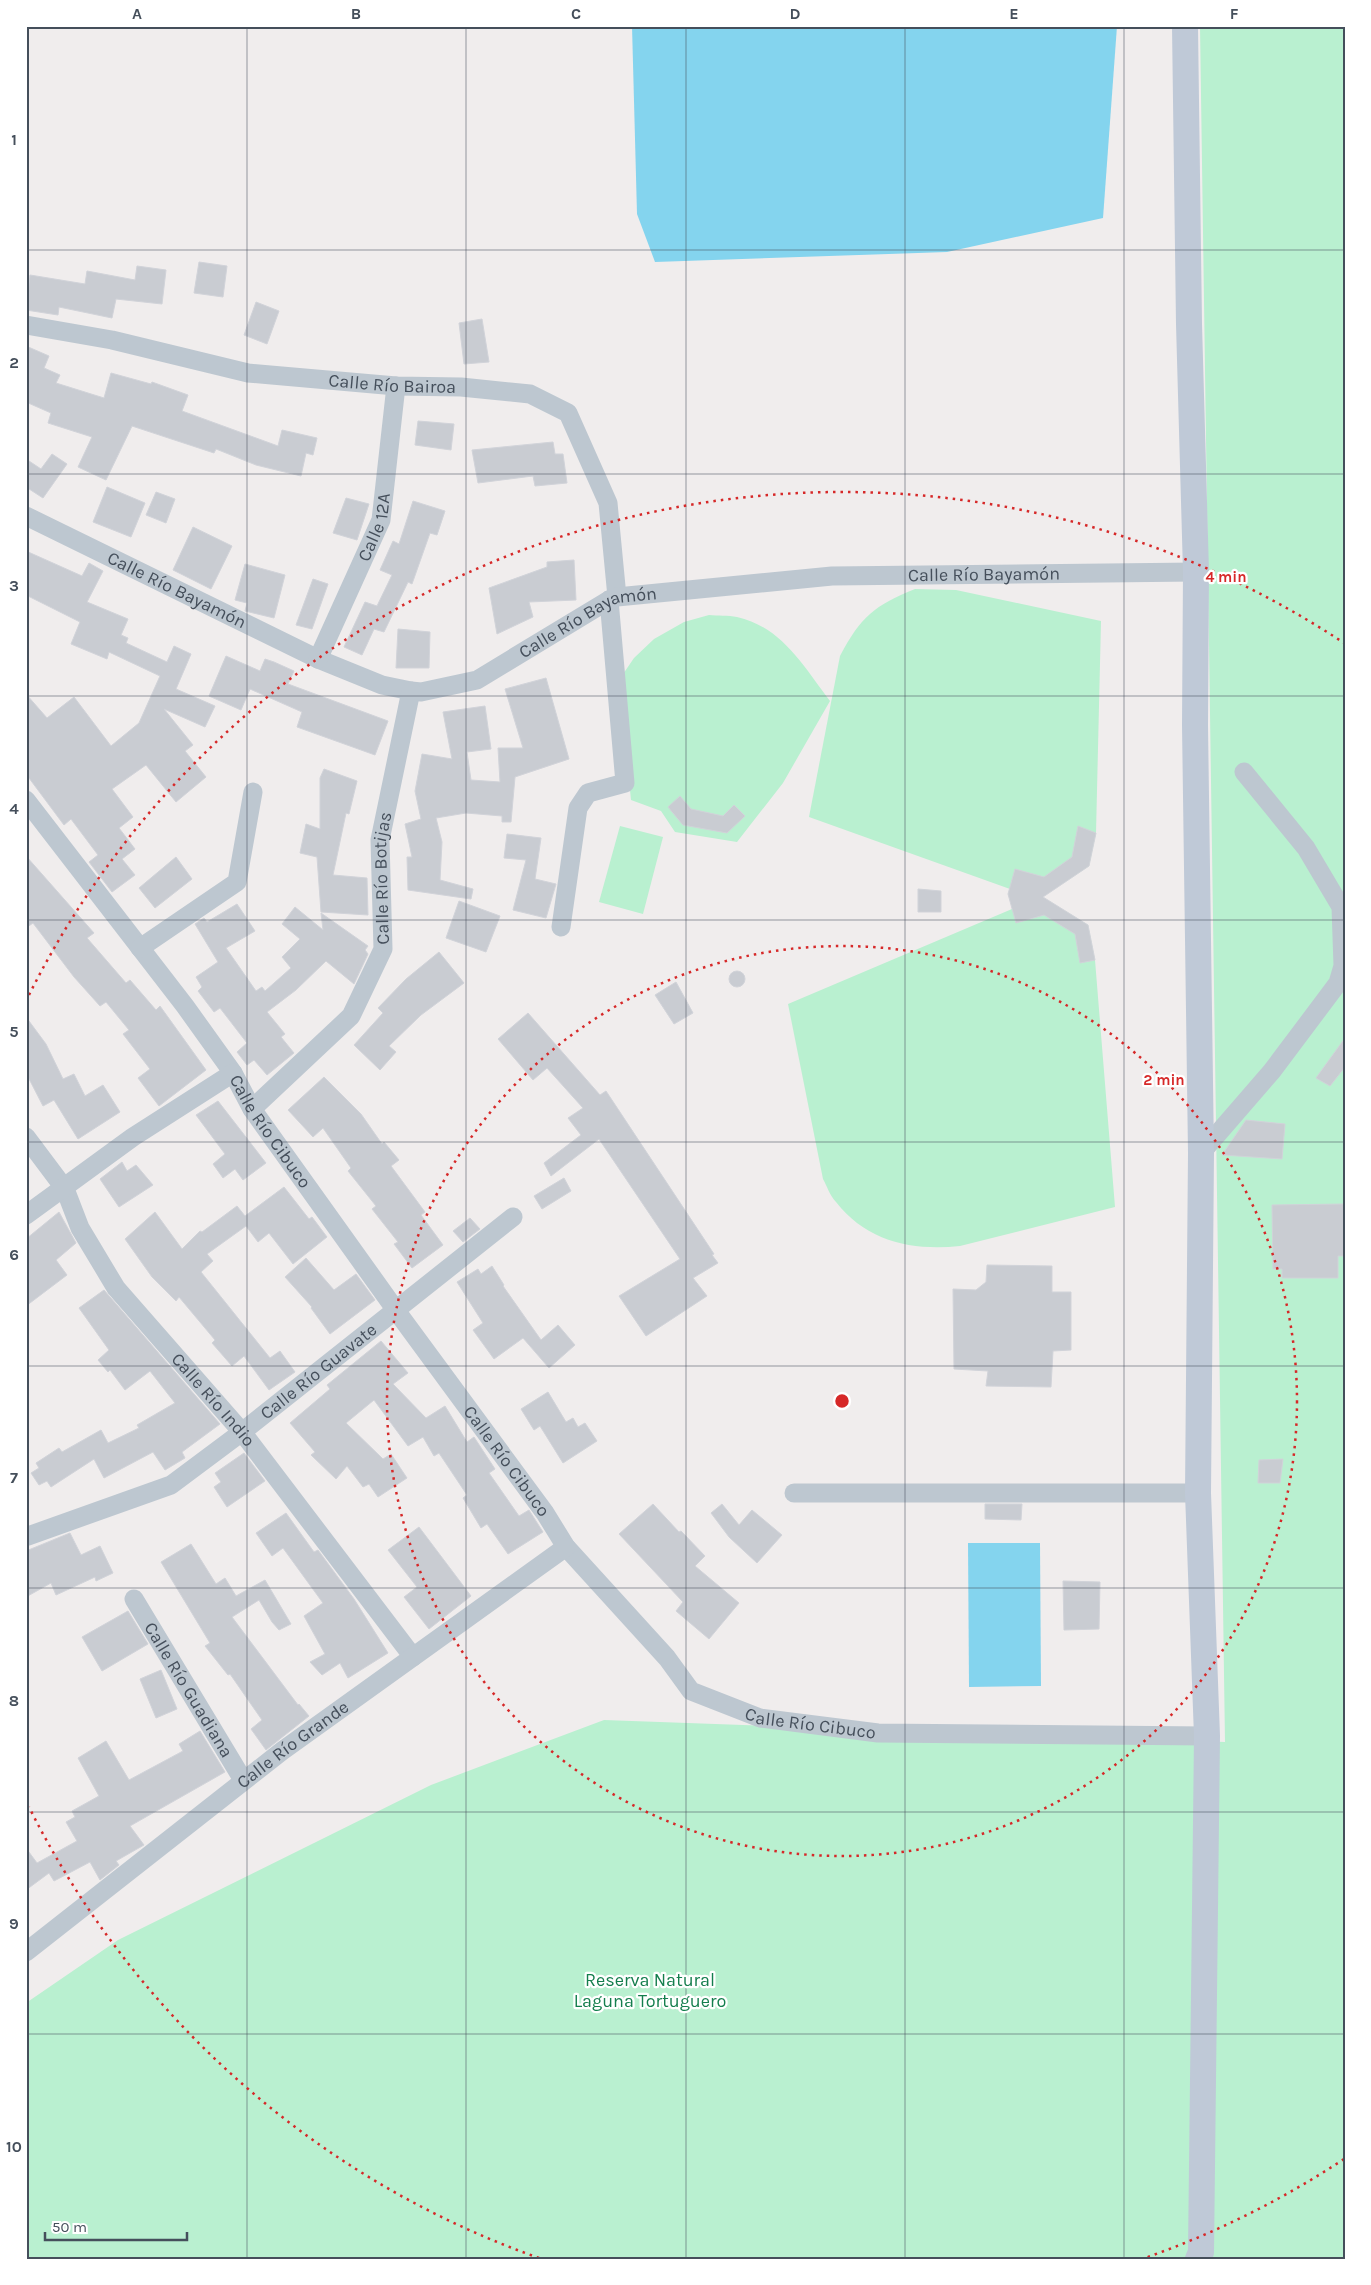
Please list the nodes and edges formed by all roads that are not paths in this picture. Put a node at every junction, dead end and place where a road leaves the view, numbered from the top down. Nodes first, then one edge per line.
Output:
1 (1185, 26) edge
2 (26, 325) edge
3 (396, 386) junction
4 (26, 516) edge
5 (1196, 572) junction
6 (613, 598) junction
7 (318, 659) junction
8 (411, 691) junction
9 (1244, 772) dead end
10 (253, 792) dead end
11 (26, 800) edge
12 (561, 926) dead end
13 (140, 948) junction
14 (233, 1073) junction
15 (252, 1108) junction
16 (26, 1137) edge
17 (1201, 1153) junction
18 (65, 1189) junction
19 (26, 1215) edge
20 (513, 1217) dead end
21 (395, 1309) junction
22 (242, 1432) junction
23 (794, 1493) dead end
24 (1198, 1493) junction
25 (28, 1536) dead end
26 (566, 1547) junction
27 (134, 1599) dead end
28 (412, 1657) junction
29 (1207, 1736) junction
30 (243, 1780) junction
31 (26, 1952) edge
32 (1198, 2259) edge

1 - 5 street
2 - 3 street, Calle Río Bairoa
3 - 6 street, Calle Río Bairoa
3 - 7 street, Calle 12A
4 - 7 street, Calle Río Bayamón
5 - 6 street, Calle Río Bayamón
5 - 17 street
6 - 8 street, Calle Río Bayamón
6 - 12 street, Calle Río Bairoa
7 - 8 street, Calle Río Bayamón
8 - 15 street, Calle Río Botijas
9 - 17 street
10 - 13 street
11 - 13 street, Calle Río Cibuco
13 - 14 street, Calle Río Cibuco
14 - 15 street, Calle Río Cibuco
14 - 18 street
15 - 21 street, Calle Río Cibuco
16 - 18 street, Calle Río Indio
17 - 24 street
18 - 19 street
18 - 22 street, Calle Río Indio
20 - 21 street, Calle Río Guavate
21 - 22 street, Calle Río Guavate
21 - 26 street, Calle Río Cibuco
22 - 25 street, Calle Río Guavate
22 - 28 street, Calle Río Indio
23 - 24 street
24 - 29 street
26 - 28 street, Calle Río Grande
26 - 29 street, Calle Río Cibuco
27 - 30 street, Calle Río Guadiana
28 - 30 street, Calle Río Grande
29 - 32 street
30 - 31 street, Calle Río Grande

